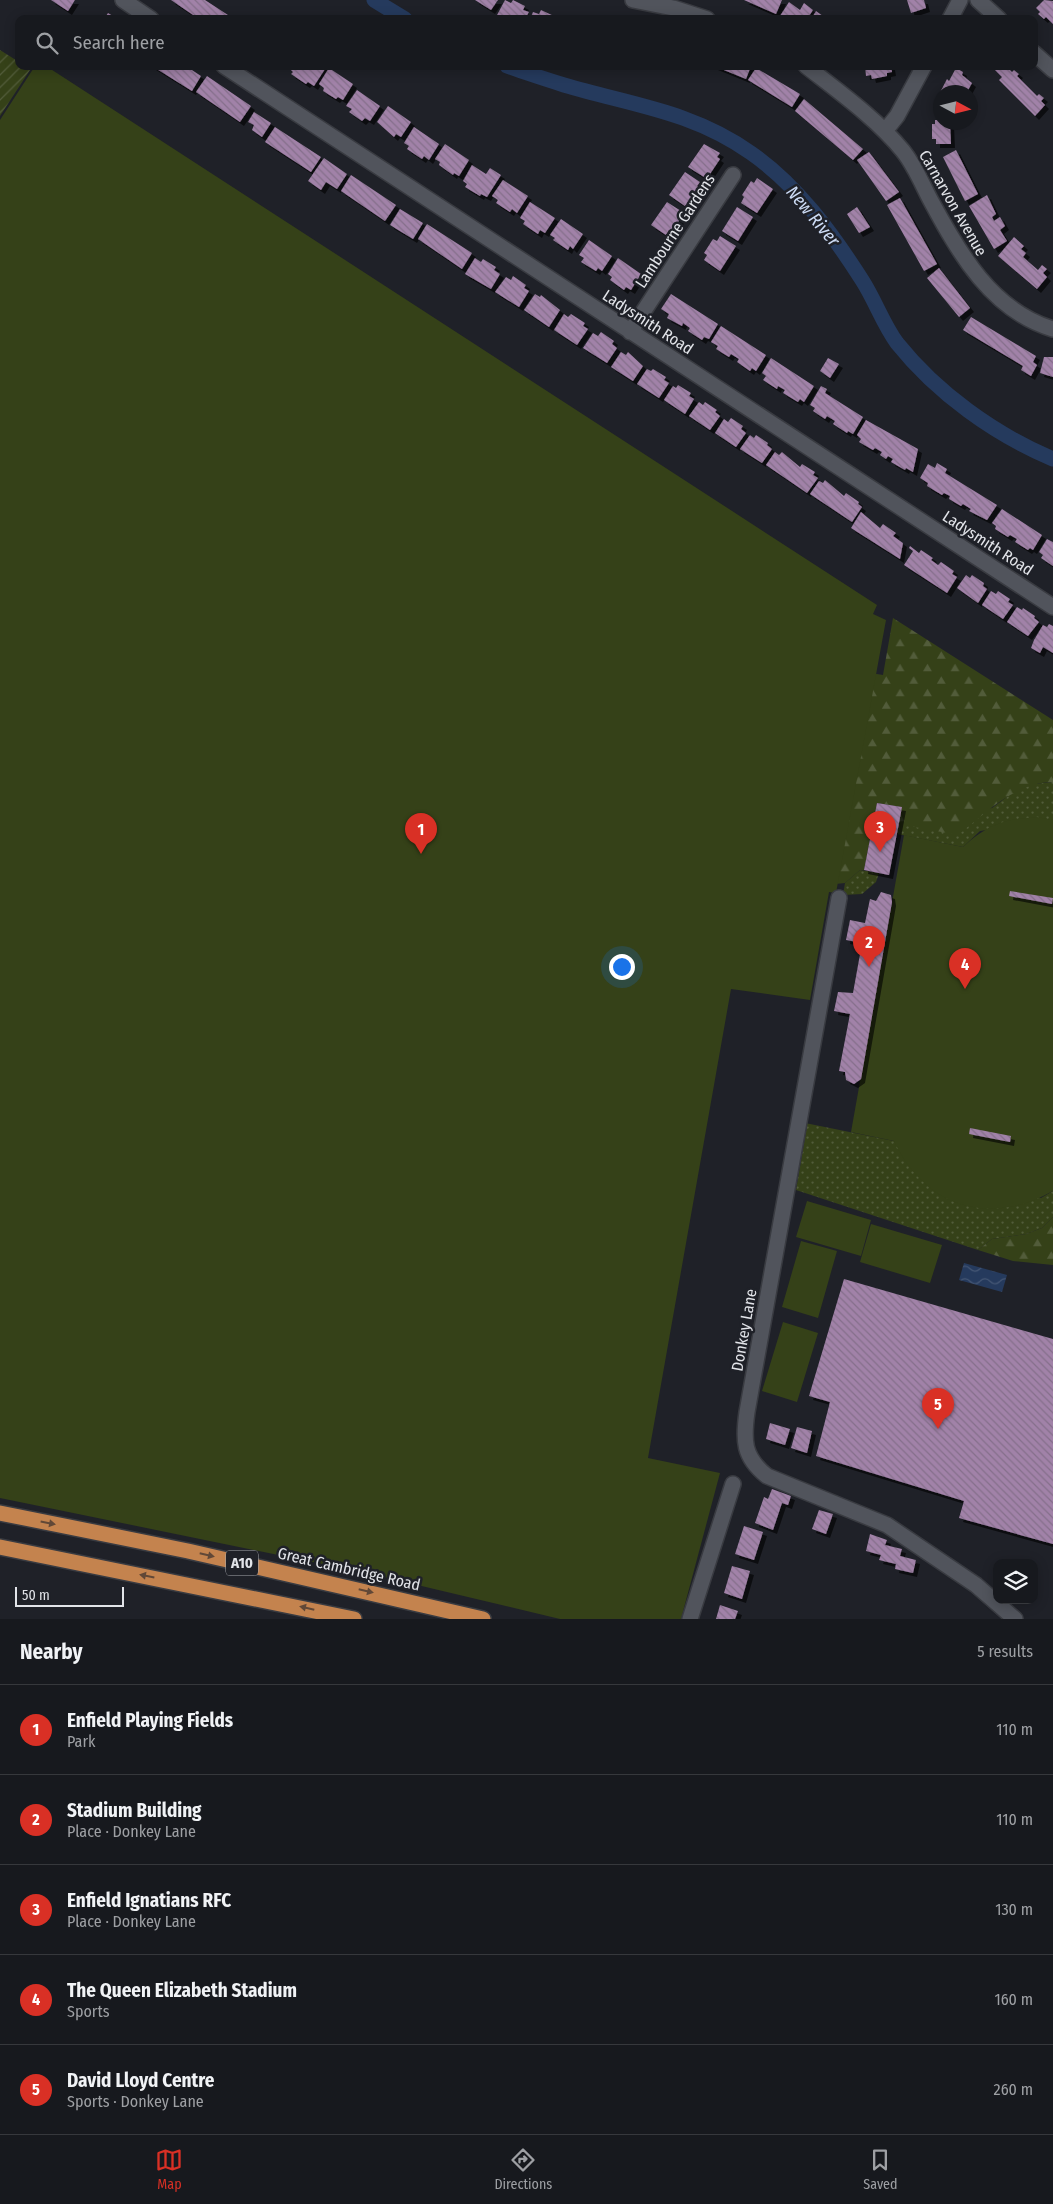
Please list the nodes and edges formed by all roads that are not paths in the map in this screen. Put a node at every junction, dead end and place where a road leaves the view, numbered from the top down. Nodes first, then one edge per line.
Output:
1 (123, 0) edge
2 (633, 0) edge
3 (960, 0) edge
4 (978, 0) edge
5 (146, 15) edge
6 (695, 15) edge
7 (952, 15) edge
8 (995, 15) edge
9 (1038, 57) edge
10 (230, 70) edge
11 (811, 70) edge
12 (922, 70) edge
13 (1053, 70) edge
14 (885, 130) junction
15 (733, 175) dead end
16 (1053, 329) edge
17 (630, 332) junction
18 (1053, 606) edge
19 (839, 898) dead end
20 (733, 1484) dead end
21 (0, 1513) edge
22 (0, 1547) edge
23 (354, 1619) edge
24 (483, 1619) edge
25 (690, 1619) edge
26 (1015, 1619) edge

1 - 5 street
2 - 6 street
3 - 7 street
4 - 8 street
9 - 13 street
10 - 17 street, Ladysmith Road
11 - 14 street, Carnarvon Avenue
12 - 14 street
14 - 16 street, Carnarvon Avenue
15 - 17 street, Lambourne Gardens
17 - 18 street, Ladysmith Road
19 - 26 street, Donkey Lane
20 - 25 street
21 -> 24 highway, Great Cambridge Road / A10
23 -> 22 highway, A10

